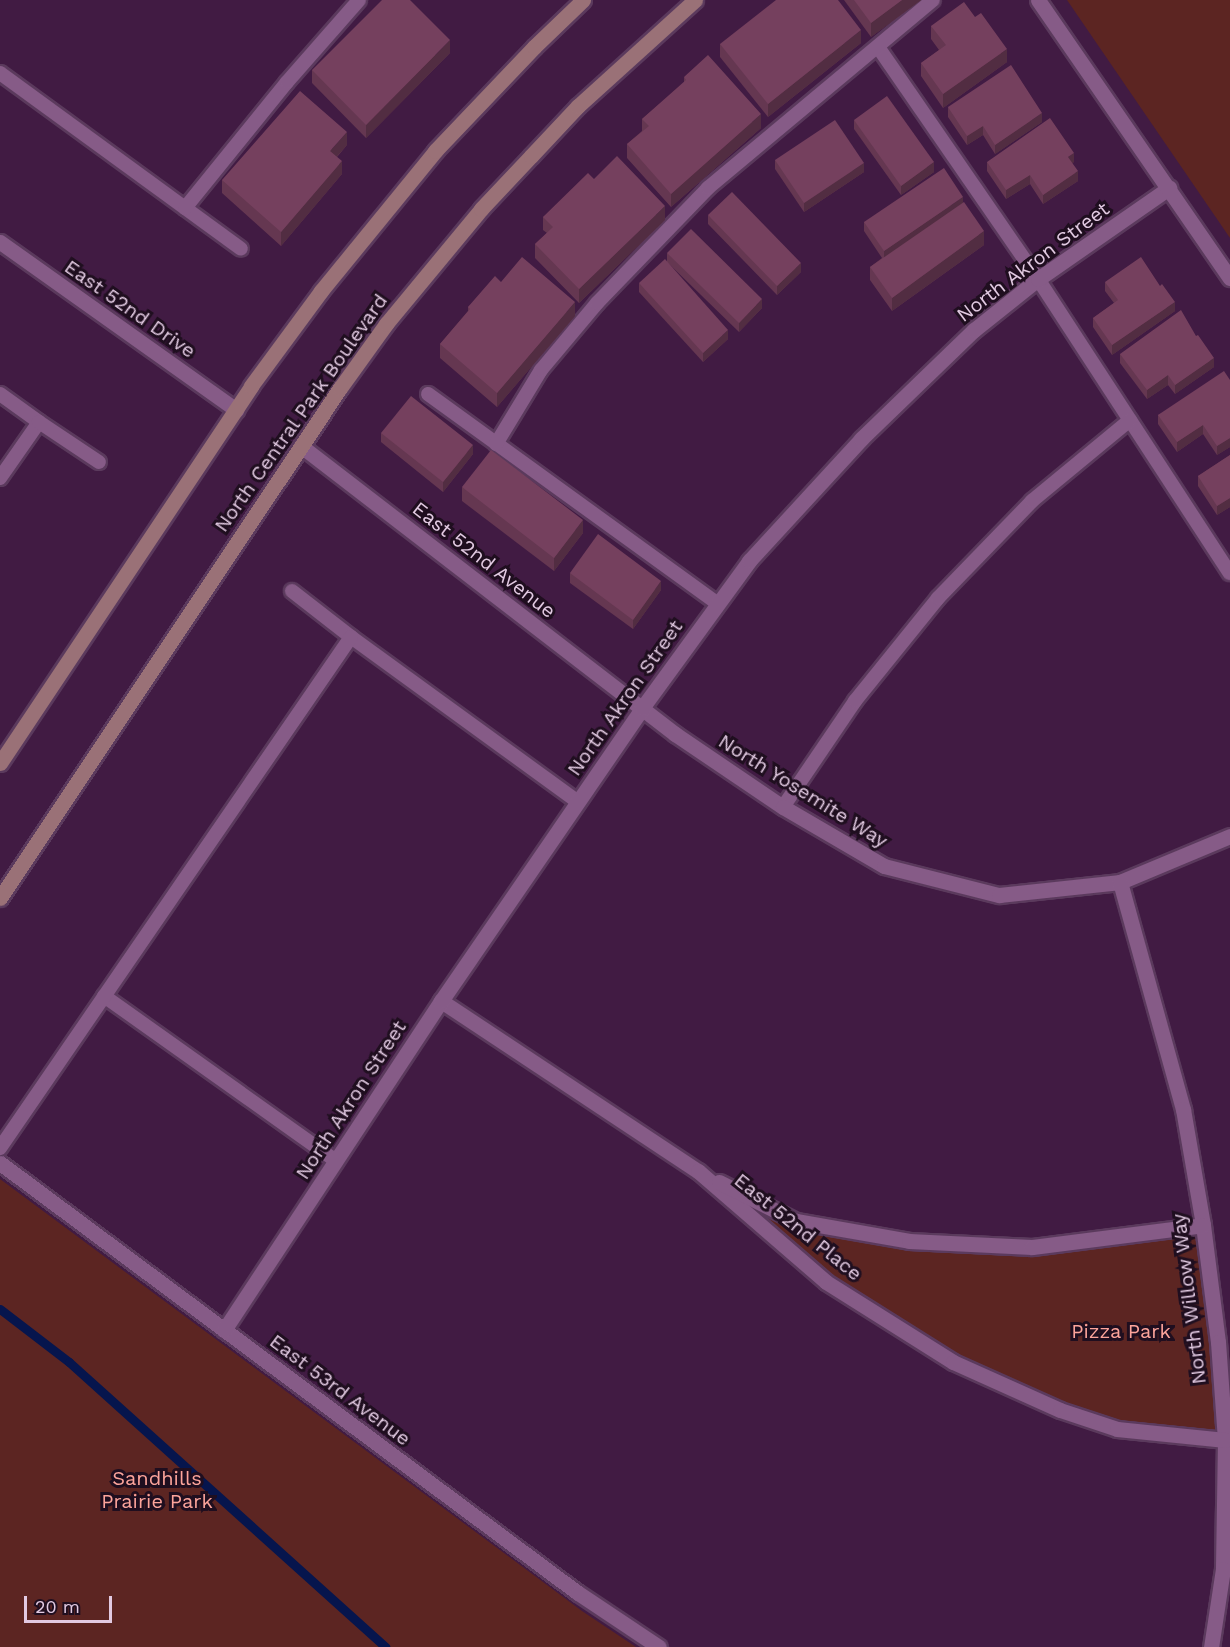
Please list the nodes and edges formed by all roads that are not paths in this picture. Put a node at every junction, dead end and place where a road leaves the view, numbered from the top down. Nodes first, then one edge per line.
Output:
1 (359, 0) edge
2 (582, 0) edge
3 (694, 0) edge
4 (933, 0) edge
5 (1038, 0) edge
6 (878, 47) junction
7 (0, 72) edge
8 (1169, 188) junction
9 (185, 208) junction
10 (0, 242) edge
11 (241, 249) dead end
12 (1230, 278) edge
13 (1038, 279) junction
14 (0, 394) edge
15 (428, 394) dead end
16 (236, 410) junction
17 (1130, 420) junction
18 (39, 422) junction
19 (496, 444) junction
20 (302, 446) junction
21 (99, 462) dead end
22 (0, 478) edge
23 (1230, 573) edge
24 (292, 591) dead end
25 (718, 604) junction
26 (351, 637) junction
27 (642, 708) junction
28 (0, 762) edge
29 (578, 802) junction
30 (783, 807) junction
31 (1230, 836) edge
32 (1120, 882) junction
33 (0, 898) edge
34 (104, 996) junction
35 (441, 1001) junction
36 (0, 1148) edge
37 (336, 1161) junction
38 (0, 1163) edge
39 (698, 1171) junction
40 (1203, 1225) junction
41 (224, 1330) junction
42 (1225, 1440) junction
43 (659, 1647) edge
44 (1211, 1647) edge

1 - 9 lane
2 - 16 main road
3 - 20 main road, North Central Park Boulevard
4 - 6 lane
5 - 8 street
6 - 13 lane
6 - 19 lane
7 - 9 lane
8 - 12 street
8 - 13 street, North Akron Street
9 - 11 lane
10 - 16 street, East 52nd Drive
13 - 17 lane
13 - 25 street, North Akron Street
14 - 18 lane
15 - 19 lane
16 - 28 main road
17 - 23 lane
17 - 30 lane
18 - 21 lane
18 - 22 lane
19 - 25 lane
20 - 27 street, East 52nd Avenue
20 - 33 main road, North Central Park Boulevard
24 - 26 lane
25 - 27 street, North Akron Street
26 - 29 lane
26 - 34 lane
27 - 29 street, North Akron Street
27 - 30 street, North Yosemite Way
29 - 35 street, North Akron Street
30 - 32 street, North Yosemite Way
31 - 32 street, North Yosemite Way
32 - 40 street, North Willow Way
34 - 36 lane
34 - 37 lane
35 - 37 street, North Akron Street
35 - 39 street, East 52nd Place
37 - 41 street, North Akron Street
38 - 41 street, East 53rd Avenue
39 - 40 street
39 - 42 street, East 52nd Place
40 - 42 street, North Willow Way
41 - 43 street, East 53rd Avenue
42 - 44 street, North Willow Way

